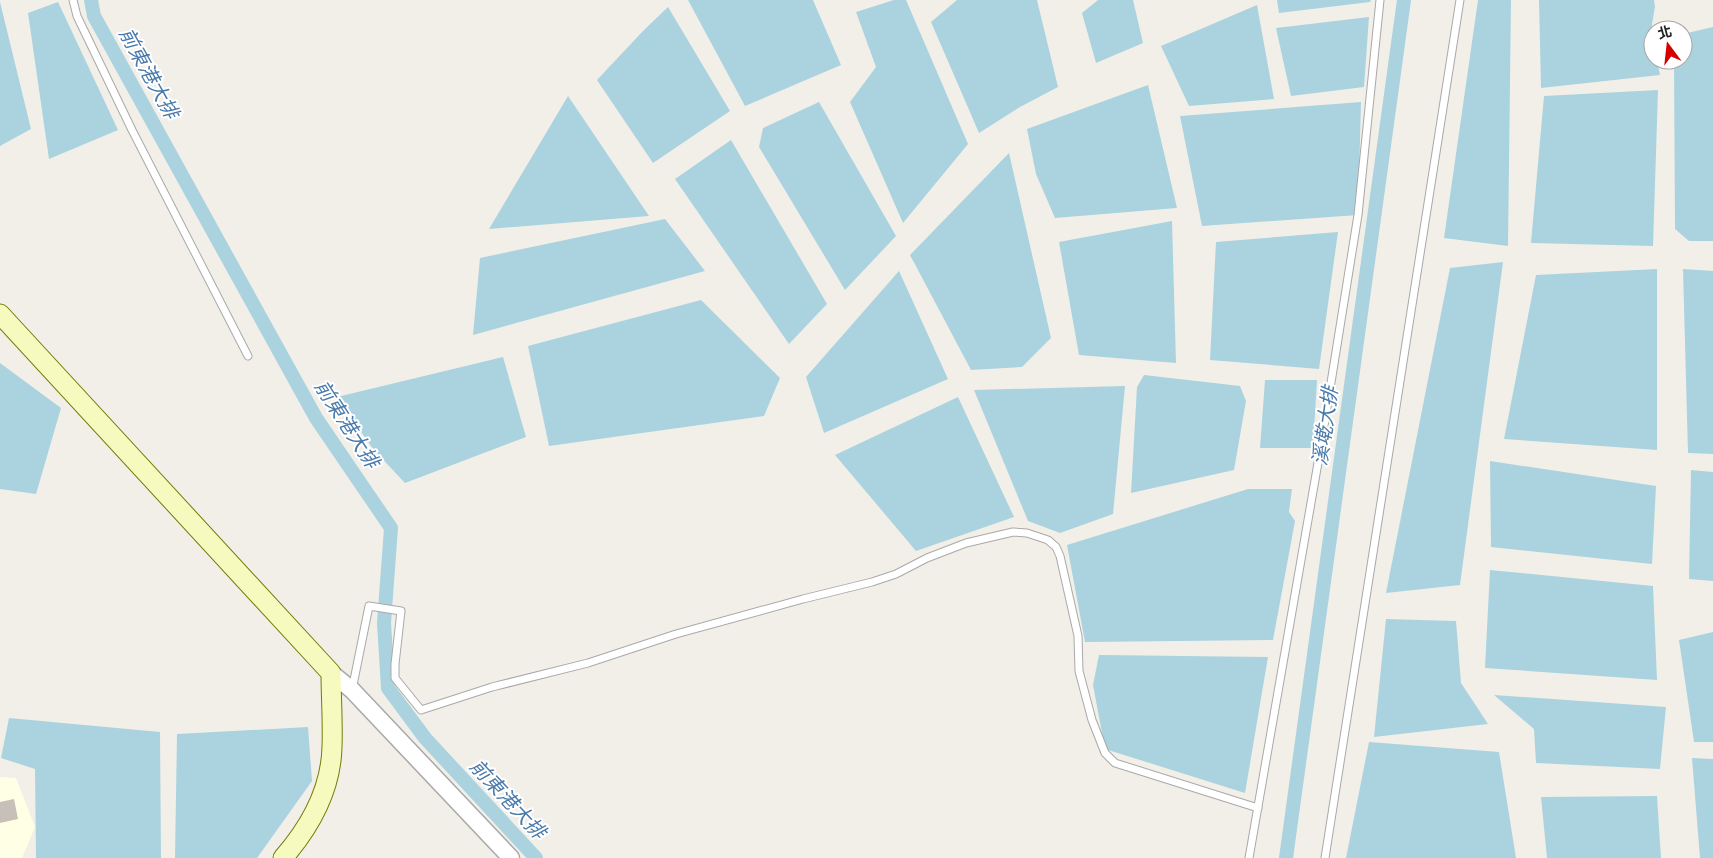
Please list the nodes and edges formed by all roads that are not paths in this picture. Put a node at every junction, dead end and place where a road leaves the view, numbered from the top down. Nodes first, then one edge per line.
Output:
1 (73, 0) edge
2 (1380, 0) edge
3 (1460, 0) edge
4 (0, 314) edge
5 (248, 356) dead end
6 (330, 673) junction
7 (352, 690) junction
8 (1258, 808) junction
9 (283, 858) edge
10 (511, 858) edge
11 (1250, 858) edge
12 (1325, 858) edge

1 - 5 lane
2 - 8 lane
3 - 12 lane
4 - 6 main road
6 - 7 street
6 - 9 main road
7 - 8 lane
7 - 10 street
8 - 11 lane

